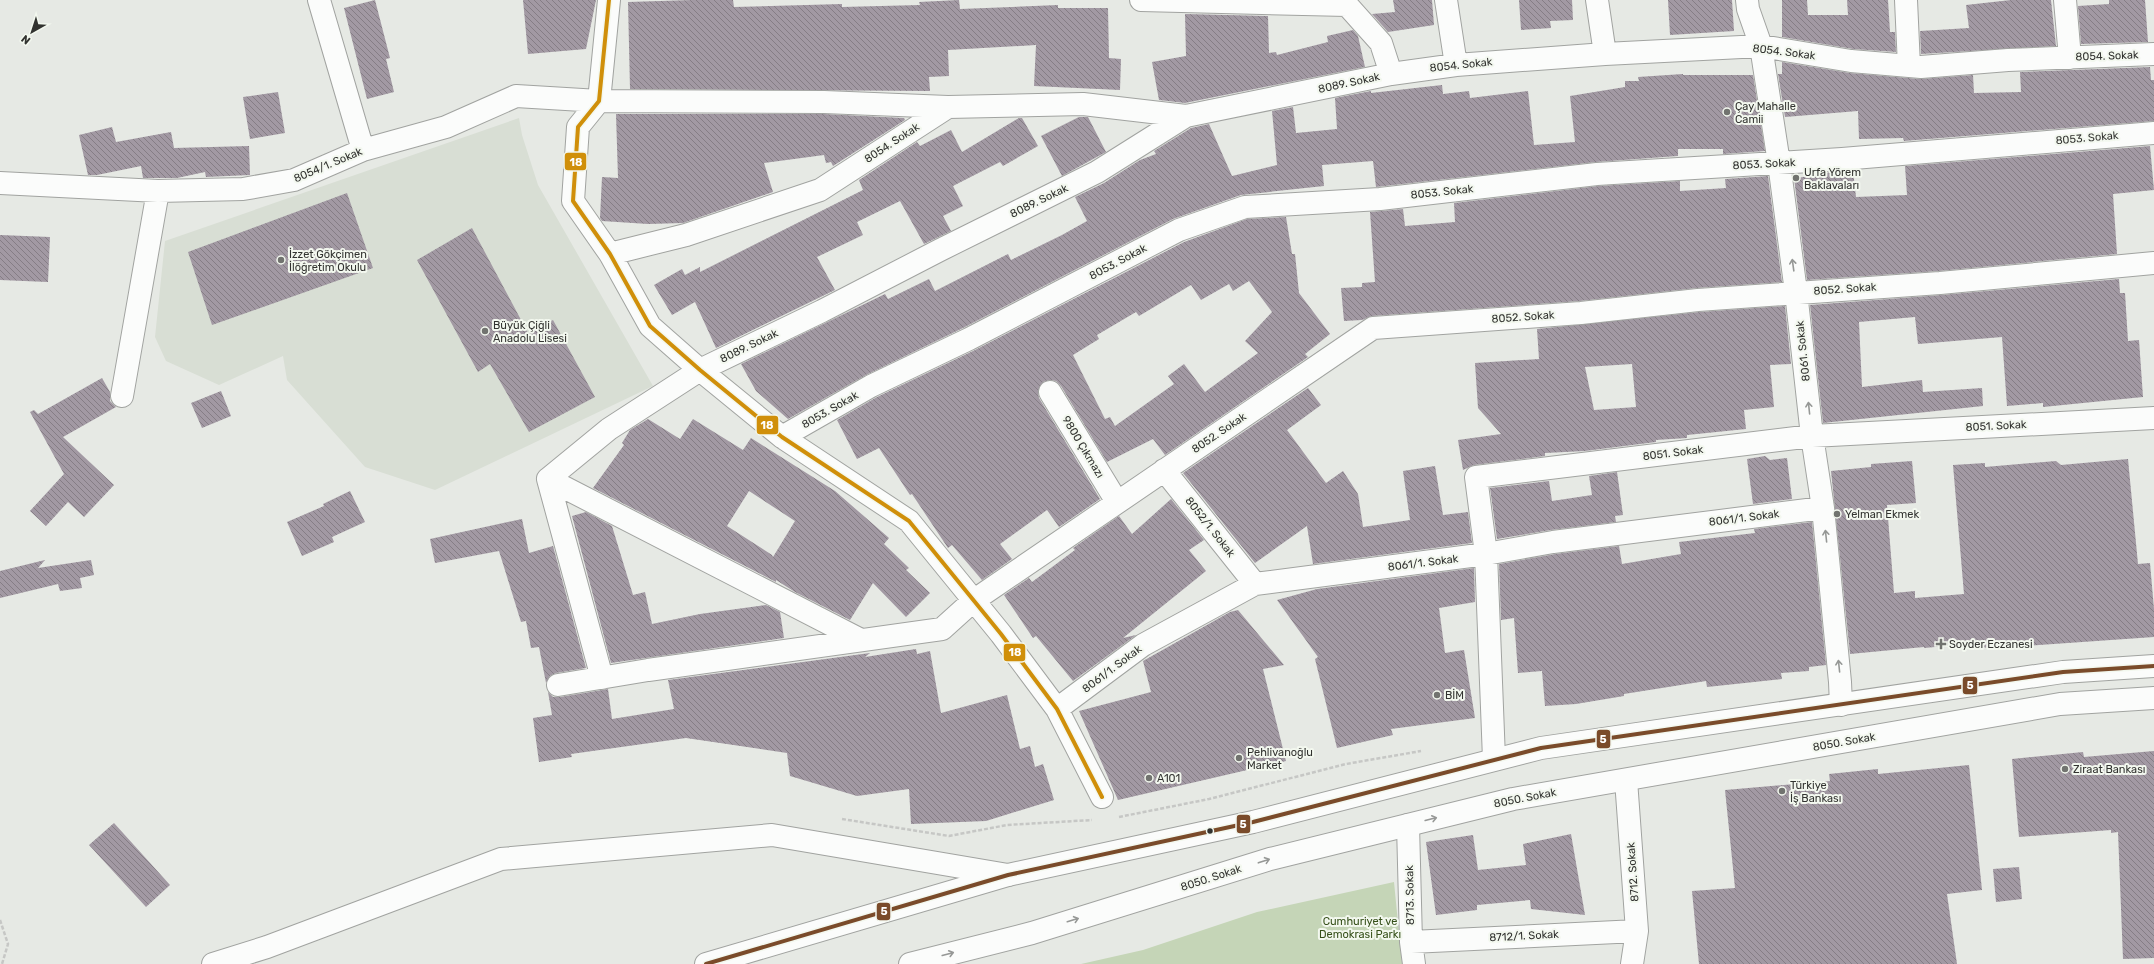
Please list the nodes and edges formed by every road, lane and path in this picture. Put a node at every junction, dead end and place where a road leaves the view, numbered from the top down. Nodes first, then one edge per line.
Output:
1 (319, 0) edge
2 (609, 0) edge
3 (1141, 0) edge
4 (1446, 0) edge
5 (1597, 0) edge
6 (1747, 0) edge
7 (1906, 0) edge
8 (2065, 0) edge
9 (1761, 46) junction
10 (1605, 54) junction
11 (2154, 54) edge
12 (2070, 58) junction
13 (1456, 65) junction
14 (1908, 66) junction
15 (1391, 74) junction
16 (599, 101) junction
17 (948, 107) junction
18 (1186, 116) junction
19 (2154, 133) edge
20 (362, 150) junction
21 (1779, 163) junction
22 (0, 183) edge
23 (158, 191) junction
24 (610, 254) junction
25 (2154, 263) edge
26 (1796, 292) junction
27 (700, 370) junction
28 (1050, 392) dead end
29 (122, 396) dead end
30 (2154, 418) edge
31 (1812, 436) junction
32 (782, 437) junction
33 (1164, 470) junction
34 (548, 480) junction
35 (1117, 502) junction
36 (1823, 508) junction
37 (1486, 554) junction
38 (1255, 584) junction
39 (974, 601) junction
40 (859, 639) junction
41 (2154, 666) edge
42 (602, 678) junction
43 (558, 685) dead end
44 (2154, 698) edge
45 (1840, 705) junction
46 (1057, 709) junction
47 (1494, 759) junction
48 (1626, 780) junction
49 (1102, 797) dead end
50 (1408, 825) junction
51 (1008, 875) junction
52 (0, 920) edge
53 (1637, 931) junction
54 (1411, 942) junction
55 (2, 964) edge
56 (213, 964) edge
57 (706, 964) edge
58 (910, 964) edge
59 (1414, 964) edge
60 (1632, 964) edge

1 - 20 street
2 - 16 street
3 - 15 street
4 - 13 street
5 - 10 street
6 - 9 street, 8061. Sokak
7 - 14 street
8 - 12 street
9 - 10 street, 8054. Sokak
9 - 14 street, 8054. Sokak
9 - 21 street, 8061. Sokak
10 - 13 street, 8054. Sokak
11 - 12 street, 8054. Sokak
12 - 14 street, 8054. Sokak
13 - 15 street, 8054. Sokak
15 - 18 street, 8089. Sokak
16 - 17 street, 8054/1. Sokak
16 - 20 street, 8054/1. Sokak
16 - 24 street
17 - 18 street
17 - 24 street, 8054. Sokak
18 - 27 street, 8089. Sokak
19 - 21 street, 8053. Sokak
20 - 23 street, 8054/1. Sokak
26 -> 21 street, 8061. Sokak
21 - 32 street, 8053. Sokak
22 - 23 street, 8054/1. Sokak
23 - 29 street
24 - 27 street
25 - 26 street, 8052. Sokak
31 -> 26 street, 8061. Sokak
26 - 33 street, 8052. Sokak
27 - 32 street
27 - 34 street, 8089. Sokak
28 - 35 street, 9800 Çıkmazı
30 - 31 street, 8051. Sokak
31 - 36 street, 8061. Sokak
31 - 37 street, 8051. Sokak
32 - 39 street
33 - 35 street, 8052. Sokak
33 - 38 street, 8052/1. Sokak
34 - 40 street
34 - 42 street
35 - 39 street, 8052. Sokak
36 - 37 street, 8061/1. Sokak
45 -> 36 street, 8061. Sokak
37 - 38 street, 8061/1. Sokak
37 - 47 street, 8051. Sokak
38 - 46 street, 8061/1. Sokak
39 - 40 street, 8052. Sokak
39 - 46 street
40 - 42 street, 8052. Sokak
41 - 45 street
42 - 43 street, 8052. Sokak
44 - 48 street, 8050. Sokak
45 - 47 street
46 - 49 street
47 - 51 street
50 -> 48 street, 8050. Sokak
48 - 53 street, 8712. Sokak
50 - 54 street, 8713. Sokak
58 -> 50 street, 8050. Sokak
51 - 56 street
51 - 57 street
52 - 55 path
53 - 54 street, 8712/1. Sokak
53 - 60 street, 8712. Sokak
54 - 59 street, 8713. Sokak

